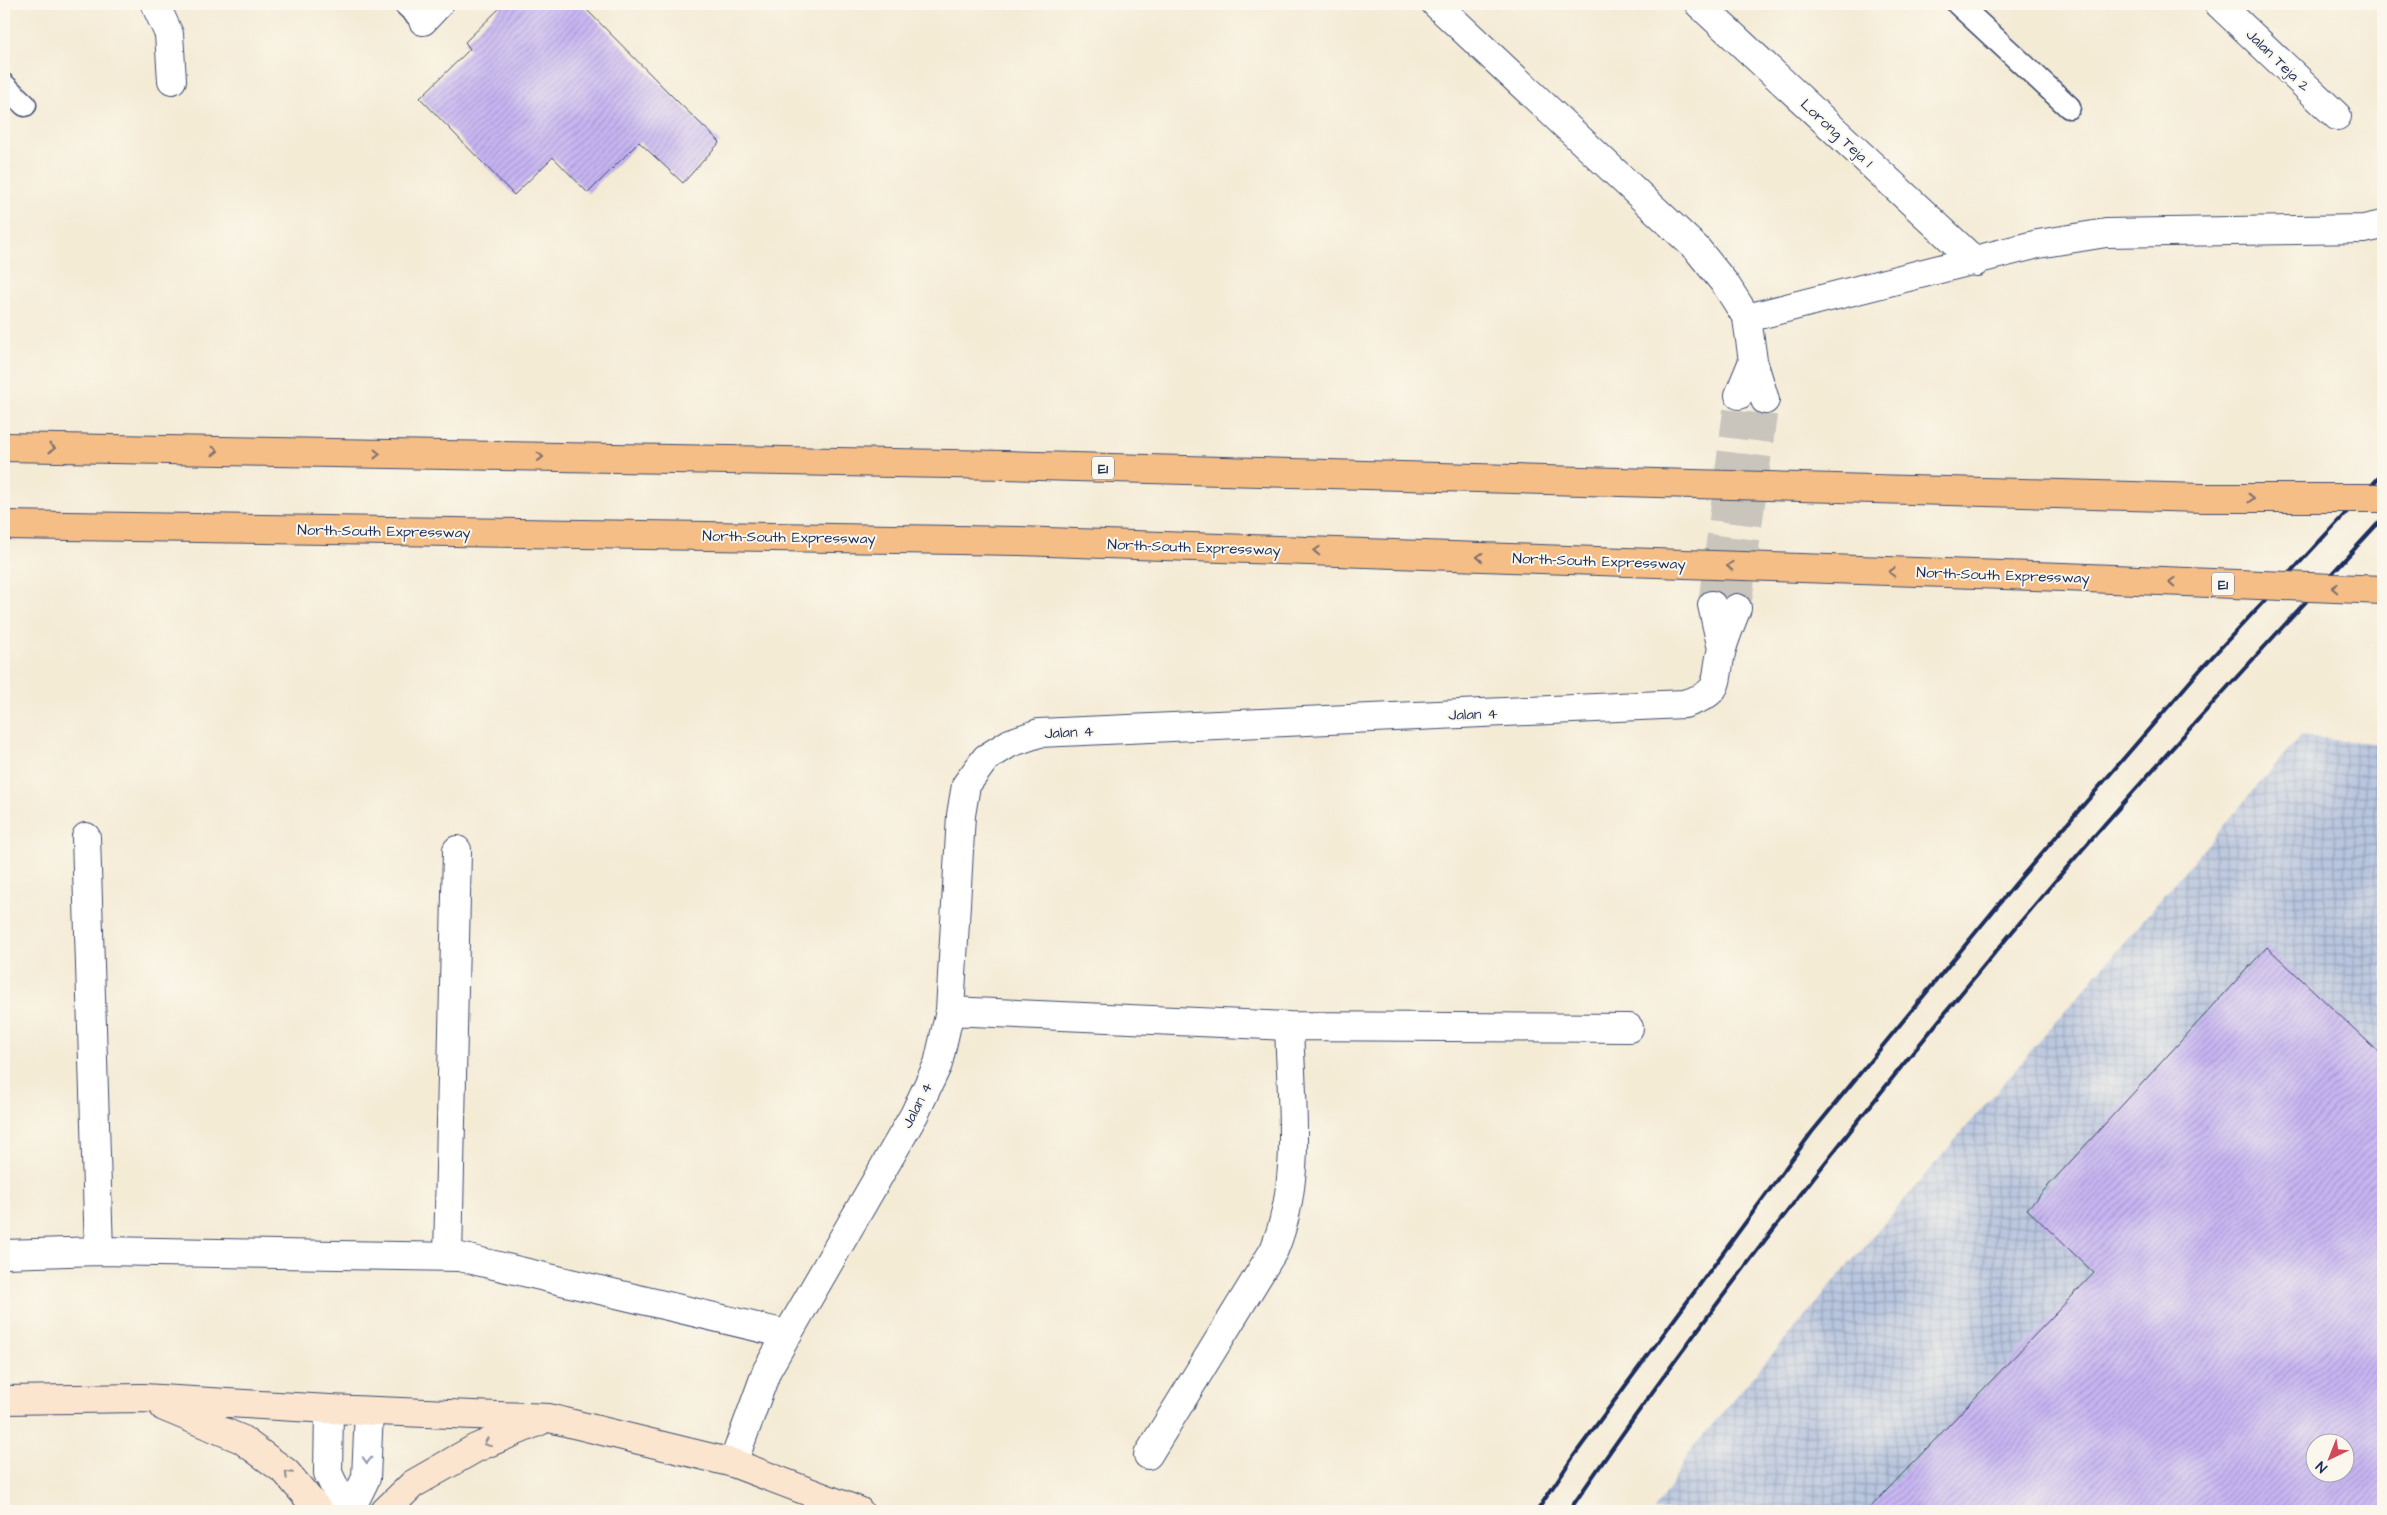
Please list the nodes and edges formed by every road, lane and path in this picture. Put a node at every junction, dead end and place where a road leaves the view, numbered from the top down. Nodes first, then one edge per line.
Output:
1 (155, 4) edge
2 (1436, 4) edge
3 (1699, 4) edge
4 (1958, 4) edge
5 (2220, 4) edge
6 (172, 80) dead end
7 (4, 85) edge
8 (25, 105) dead end
9 (2069, 107) dead end
10 (2337, 116) dead end
11 (2383, 225) edge
12 (1976, 262) junction
13 (1747, 318) junction
14 (1752, 398) tunnel mouth
15 (4, 447) edge
16 (2383, 498) edge
17 (4, 525) edge
18 (2383, 590) edge
19 (1725, 606) tunnel mouth
20 (86, 837) dead end
21 (457, 850) dead end
22 (950, 1011) junction
23 (1289, 1026) junction
24 (1630, 1028) dead end
25 (99, 1251) junction
26 (4, 1254) edge
27 (448, 1257) junction
28 (786, 1334) junction
29 (143, 1398) junction
30 (4, 1400) edge
31 (329, 1409) junction
32 (369, 1411) junction
33 (549, 1418) junction
34 (1148, 1455) dead end
35 (733, 1463) junction
36 (320, 1511) edge
37 (346, 1511) edge
38 (350, 1511) edge
39 (385, 1511) edge
40 (859, 1511) edge

1 - 6 street
2 - 13 street
3 - 12 street, Lorong Teja 1
4 - 9 lane
5 - 10 street, Jalan Teja 2
7 - 8 lane
11 - 12 street
12 - 13 street
13 - 14 street
15 -> 16 highway, E1, bridge
18 -> 17 highway, North–South Expressway / E1, bridge
19 - 22 street, Jalan 4
20 - 25 street
21 - 27 street
22 - 23 street
22 - 28 street, Jalan 4
23 - 24 street
23 - 34 street
25 - 26 street
25 - 27 street
27 - 28 street
28 - 35 street, Jalan 4
29 - 30 main road
29 - 31 main road
36 -> 29 main road
31 - 32 main road
31 - 37 street
32 - 33 main road
32 -> 38 street
33 - 35 main road
33 -> 39 main road
35 - 40 main road

